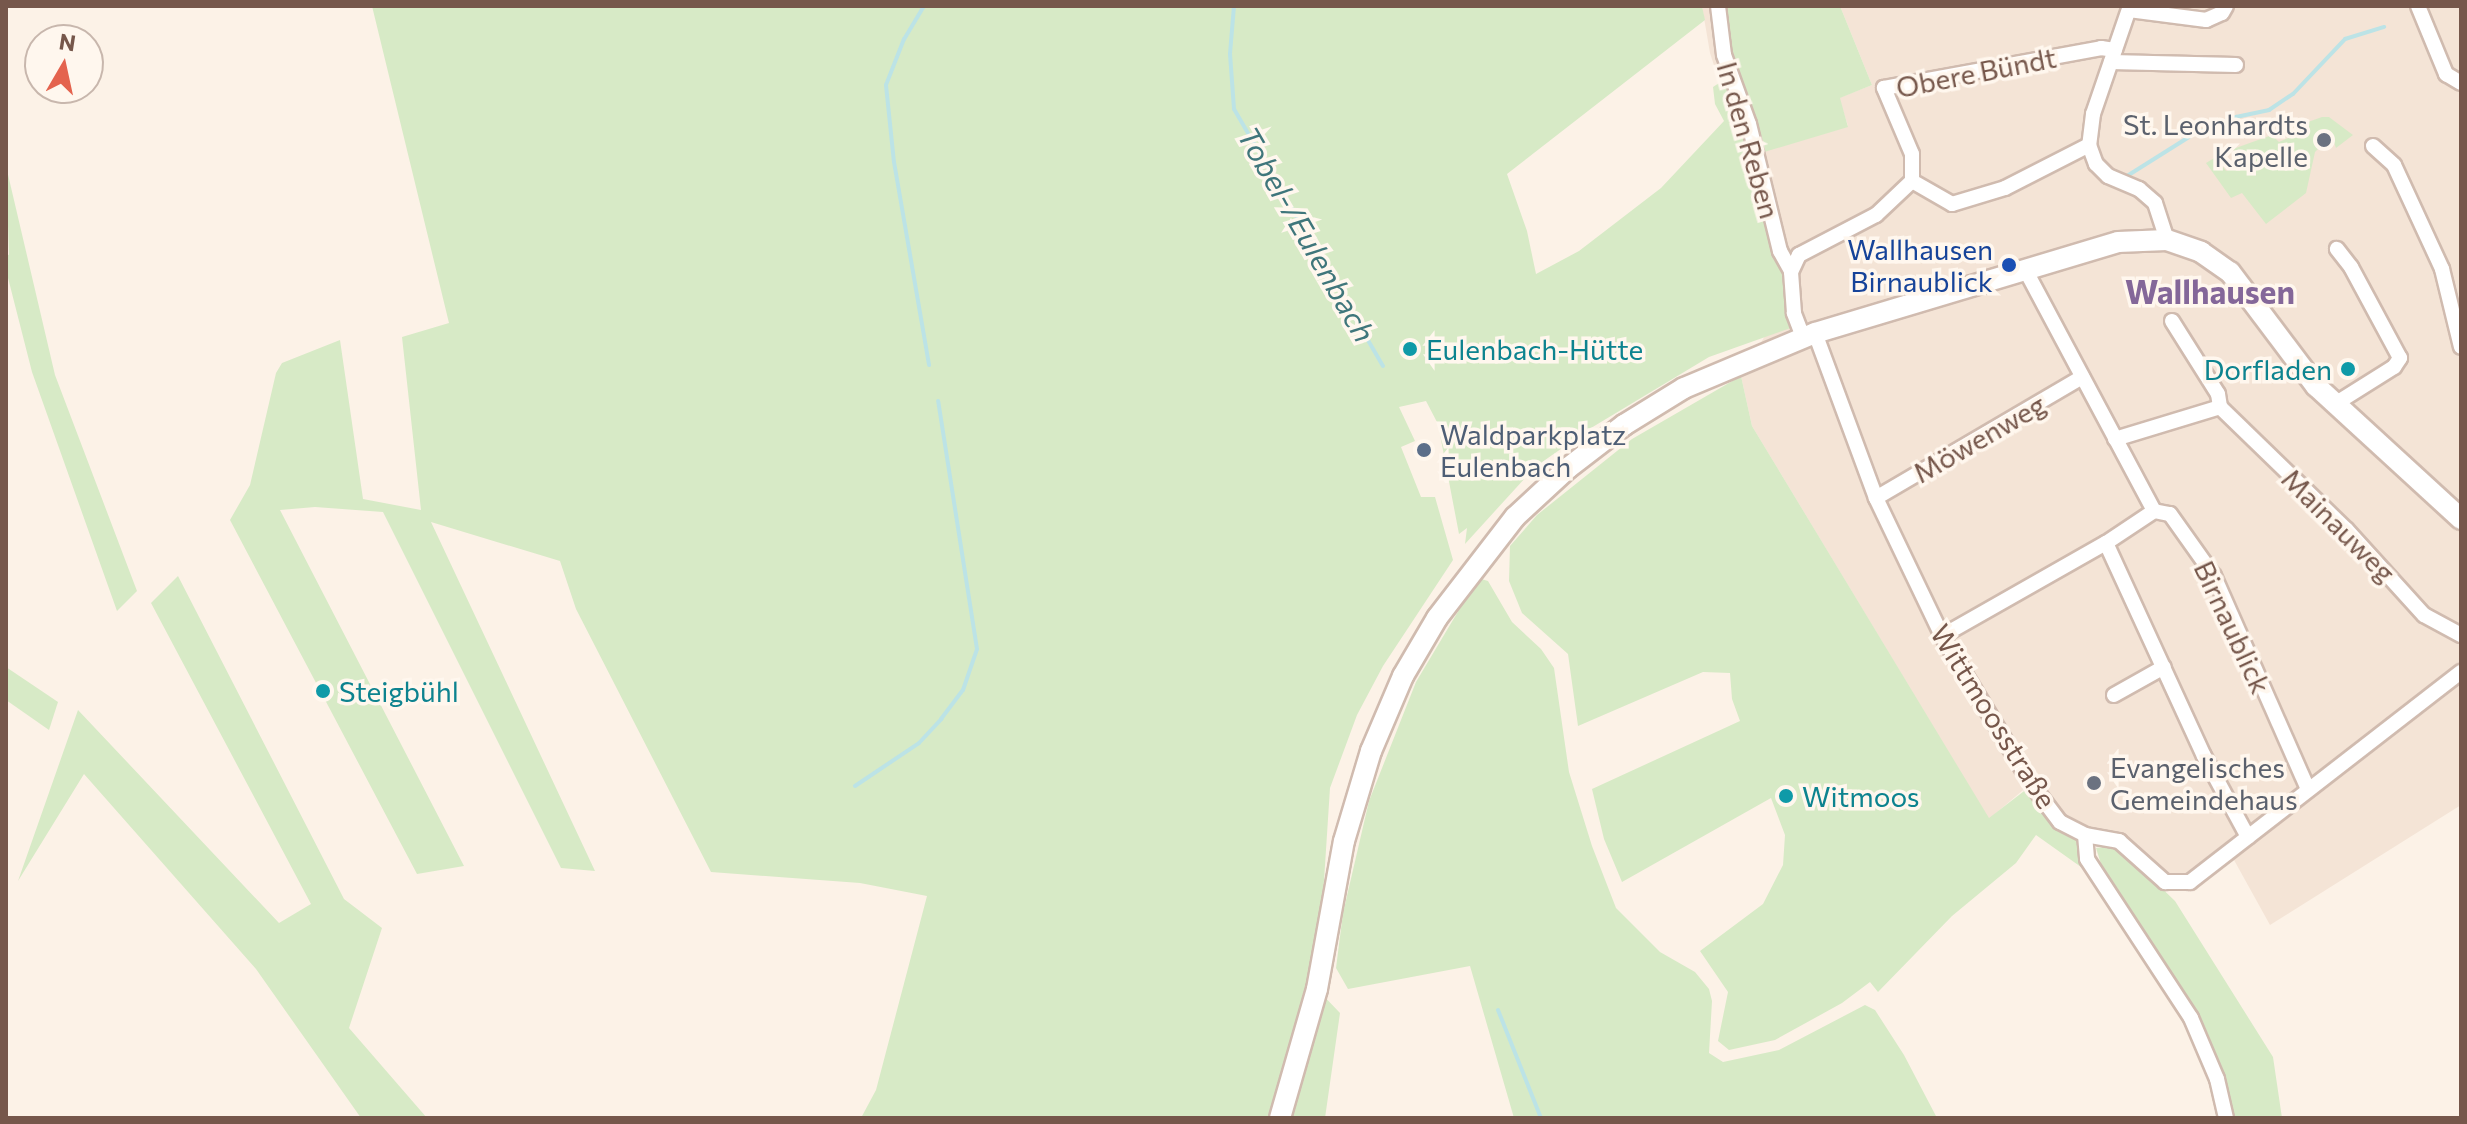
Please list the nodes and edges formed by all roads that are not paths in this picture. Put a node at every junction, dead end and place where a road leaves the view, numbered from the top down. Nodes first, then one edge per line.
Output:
1 (1718, 6) edge
2 (2226, 6) edge
3 (2418, 6) edge
4 (2129, 8) edge
5 (2113, 56) junction
6 (2236, 65) dead end
7 (2461, 83) edge
8 (2089, 145) junction
9 (2373, 146) dead end
10 (1912, 181) junction
11 (2167, 240) junction
12 (2337, 249) dead end
13 (1791, 271) junction
14 (2026, 271) junction
15 (2172, 321) dead end
16 (1800, 338) junction
17 (2461, 347) edge
18 (2082, 377) junction
19 (2335, 404) junction
20 (2220, 407) junction
21 (2115, 439) junction
22 (1876, 498) junction
23 (2154, 511) junction
24 (2461, 519) edge
25 (2106, 543) junction
26 (2461, 635) edge
27 (1942, 636) junction
28 (2164, 667) junction
29 (2461, 672) edge
30 (2114, 695) dead end
31 (2308, 789) junction
32 (2085, 835) junction
33 (2248, 837) junction
34 (1280, 1118) edge
35 (2226, 1118) edge

1 - 13 street, In den Reben
2 - 4 street
3 - 7 street
4 - 5 street
5 - 6 street
5 - 8 street
5 - 10 street, Obere Bündt
8 - 10 street
8 - 11 street
9 - 17 street
10 - 13 street
11 - 14 main road
11 - 19 main road
12 - 19 street
13 - 16 street, In den Reben
14 - 16 main road
14 - 18 street, Birnaublick
15 - 20 street, Mainauweg
16 - 22 street, Wittmoosstraße
16 - 34 main road
18 - 21 street, Birnaublick
18 - 22 street, Möwenweg
19 - 24 main road
20 - 21 street
20 - 26 street, Mainauweg
21 - 23 street, Birnaublick
22 - 27 street, Wittmoosstraße
23 - 25 street
23 - 31 street, Birnaublick
25 - 27 street
25 - 28 street
27 - 32 street, Wittmoosstraße
28 - 30 street
28 - 33 street
29 - 31 street
31 - 33 street
32 - 33 street
32 - 35 street

